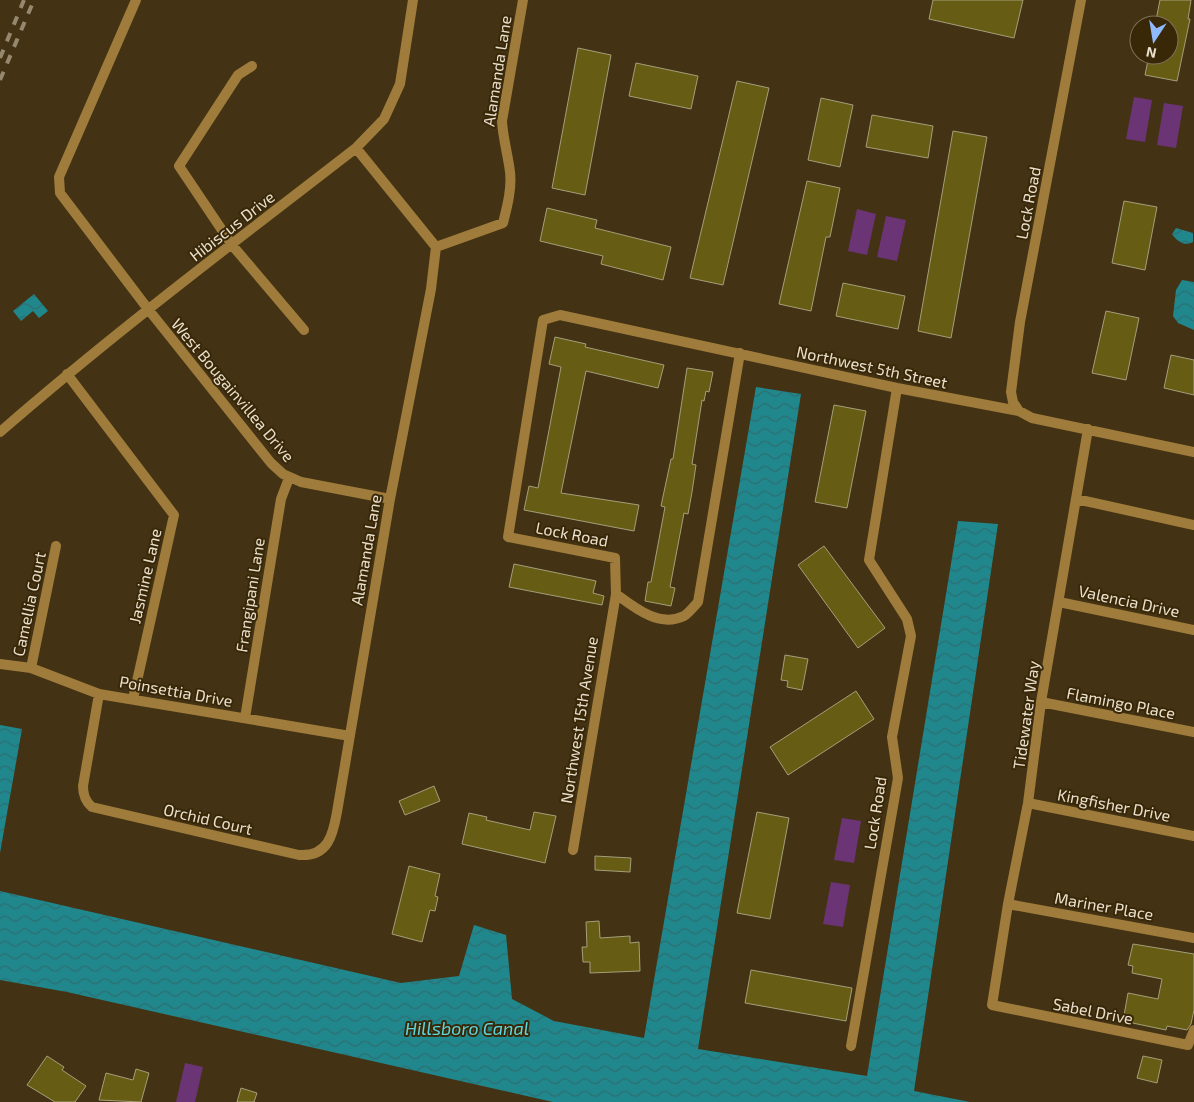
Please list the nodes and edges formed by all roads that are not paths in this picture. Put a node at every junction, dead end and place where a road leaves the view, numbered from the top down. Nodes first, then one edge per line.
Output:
1 (136, 0) edge
2 (413, 0) edge
3 (523, 0) edge
4 (1081, 0) edge
5 (252, 66) dead end
6 (356, 148) junction
7 (232, 245) junction
8 (436, 248) junction
9 (148, 309) junction
10 (543, 320) joint
11 (304, 330) dead end
12 (740, 353) junction
13 (67, 374) junction
14 (897, 388) junction
15 (1019, 411) junction
16 (1088, 429) junction
17 (0, 432) edge
18 (1194, 452) edge
19 (289, 478) junction
20 (1076, 499) junction
21 (390, 500) junction
22 (1194, 525) edge
23 (56, 546) dead end
24 (616, 594) junction
25 (1059, 602) junction
26 (1194, 630) edge
27 (0, 664) edge
28 (31, 668) junction
29 (99, 694) junction
30 (133, 699) junction
31 (1041, 702) junction
32 (245, 718) junction
33 (1194, 732) edge
34 (350, 736) junction
35 (1028, 803) junction
36 (1194, 836) edge
37 (573, 850) dead end
38 (317, 853) joint
39 (1008, 904) junction
40 (1194, 938) edge
41 (992, 1006) joint
42 (1194, 1030) edge
43 (851, 1046) dead end

1 - 9 street, West Bougainvillea Drive
2 - 6 street, Hibiscus Drive
3 - 8 street, Alamanda Lane
4 - 15 street, Lock Road
5 - 7 street
6 - 7 street, Hibiscus Drive
6 - 8 street
7 - 9 street, Hibiscus Drive
7 - 11 street
8 - 21 street, Alamanda Lane
9 - 13 street, Hibiscus Drive
9 - 19 street, West Bougainvillea Drive
10 - 12 street, Northwest 5th Street
10 - 24 street, Lock Road
12 - 14 street, Northwest 5th Street
12 - 24 street
13 - 17 street, Hibiscus Drive
13 - 30 street, Jasmine Lane
14 - 15 street, Northwest 5th Street
14 - 43 street, Lock Road
15 - 16 street, Northwest 5th Street
16 - 18 street, Northwest 5th Street
16 - 20 street, Tidewater Way
19 - 21 street, West Bougainvillea Drive
19 - 32 street, Frangipani Lane
20 - 22 street
20 - 25 street, Tidewater Way
21 - 34 street, Alamanda Lane
23 - 28 street, Camellia Court
24 - 37 street, Northwest 15th Avenue
25 - 26 street, Valencia Drive
25 - 31 street, Tidewater Way
27 - 28 street, Poinsettia Drive
28 - 29 street, Poinsettia Drive
29 - 30 street, Poinsettia Drive
29 - 38 street, Orchid Court
30 - 32 street, Poinsettia Drive
31 - 33 street, Flamingo Place
31 - 35 street, Tidewater Way
32 - 34 street, Poinsettia Drive
34 - 38 street, Alamanda Lane
35 - 36 street, Kingfisher Drive
35 - 39 street, Tidewater Way
39 - 40 street, Mariner Place
39 - 41 street, Tidewater Way
41 - 42 street, Sabel Drive

